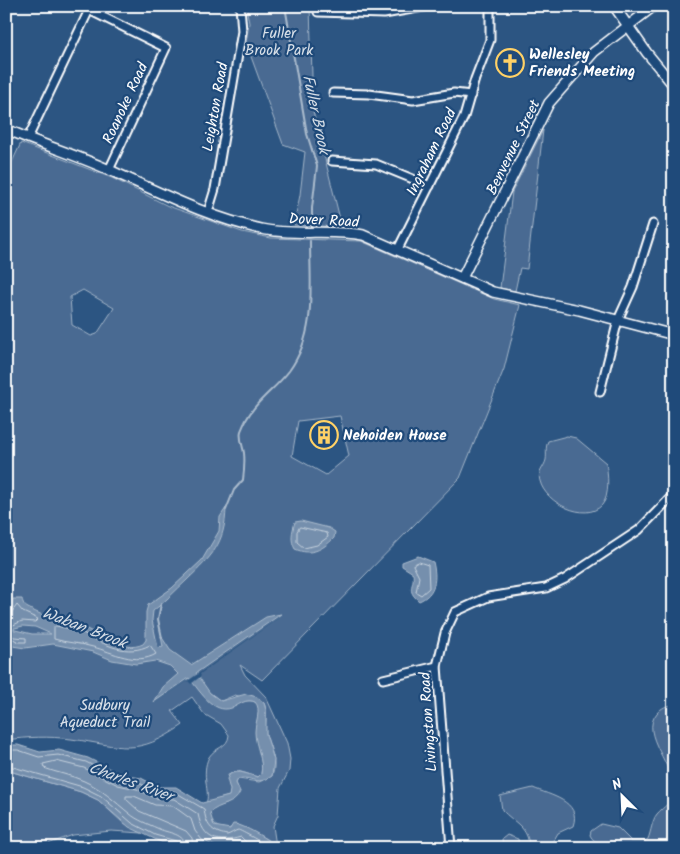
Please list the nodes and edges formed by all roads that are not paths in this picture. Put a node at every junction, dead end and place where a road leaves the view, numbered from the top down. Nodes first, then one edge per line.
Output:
1 (81, 6) edge
2 (240, 6) edge
3 (428, 6) edge
4 (614, 6) edge
5 (654, 6) edge
6 (489, 8) edge
7 (89, 10) junction
8 (318, 12) dead end
9 (628, 26) junction
10 (674, 86) edge
11 (333, 92) dead end
12 (471, 95) junction
13 (6, 129) edge
14 (28, 138) junction
15 (332, 161) dead end
16 (109, 170) junction
17 (430, 186) junction
18 (208, 212) junction
19 (653, 224) dead end
20 (398, 249) junction
21 (462, 278) junction
22 (618, 320) junction
23 (674, 335) edge
24 (600, 392) dead end
25 (674, 494) edge
26 (437, 666) junction
27 (383, 679) dead end
28 (451, 848) edge

1 - 7 street
2 - 18 street, Leighton Road
3 - 8 street
4 - 9 street
5 - 9 street, Benvenue Street
6 - 12 street, Ingraham Road
7 - 14 street
7 - 16 street, Roanoke Road
9 - 10 street
9 - 21 street, Benvenue Street
11 - 12 street
12 - 17 street, Ingraham Road
13 - 14 street, Dover Road
14 - 16 street, Dover Road
15 - 17 street
16 - 18 street, Dover Road
17 - 20 street, Ingraham Road
18 - 20 street, Dover Road
19 - 22 street
20 - 21 street, Dover Road
21 - 22 street, Dover Road
22 - 23 street, Dover Road
22 - 24 street
25 - 26 street, Livingston Road
26 - 27 street
26 - 28 street, Livingston Road

